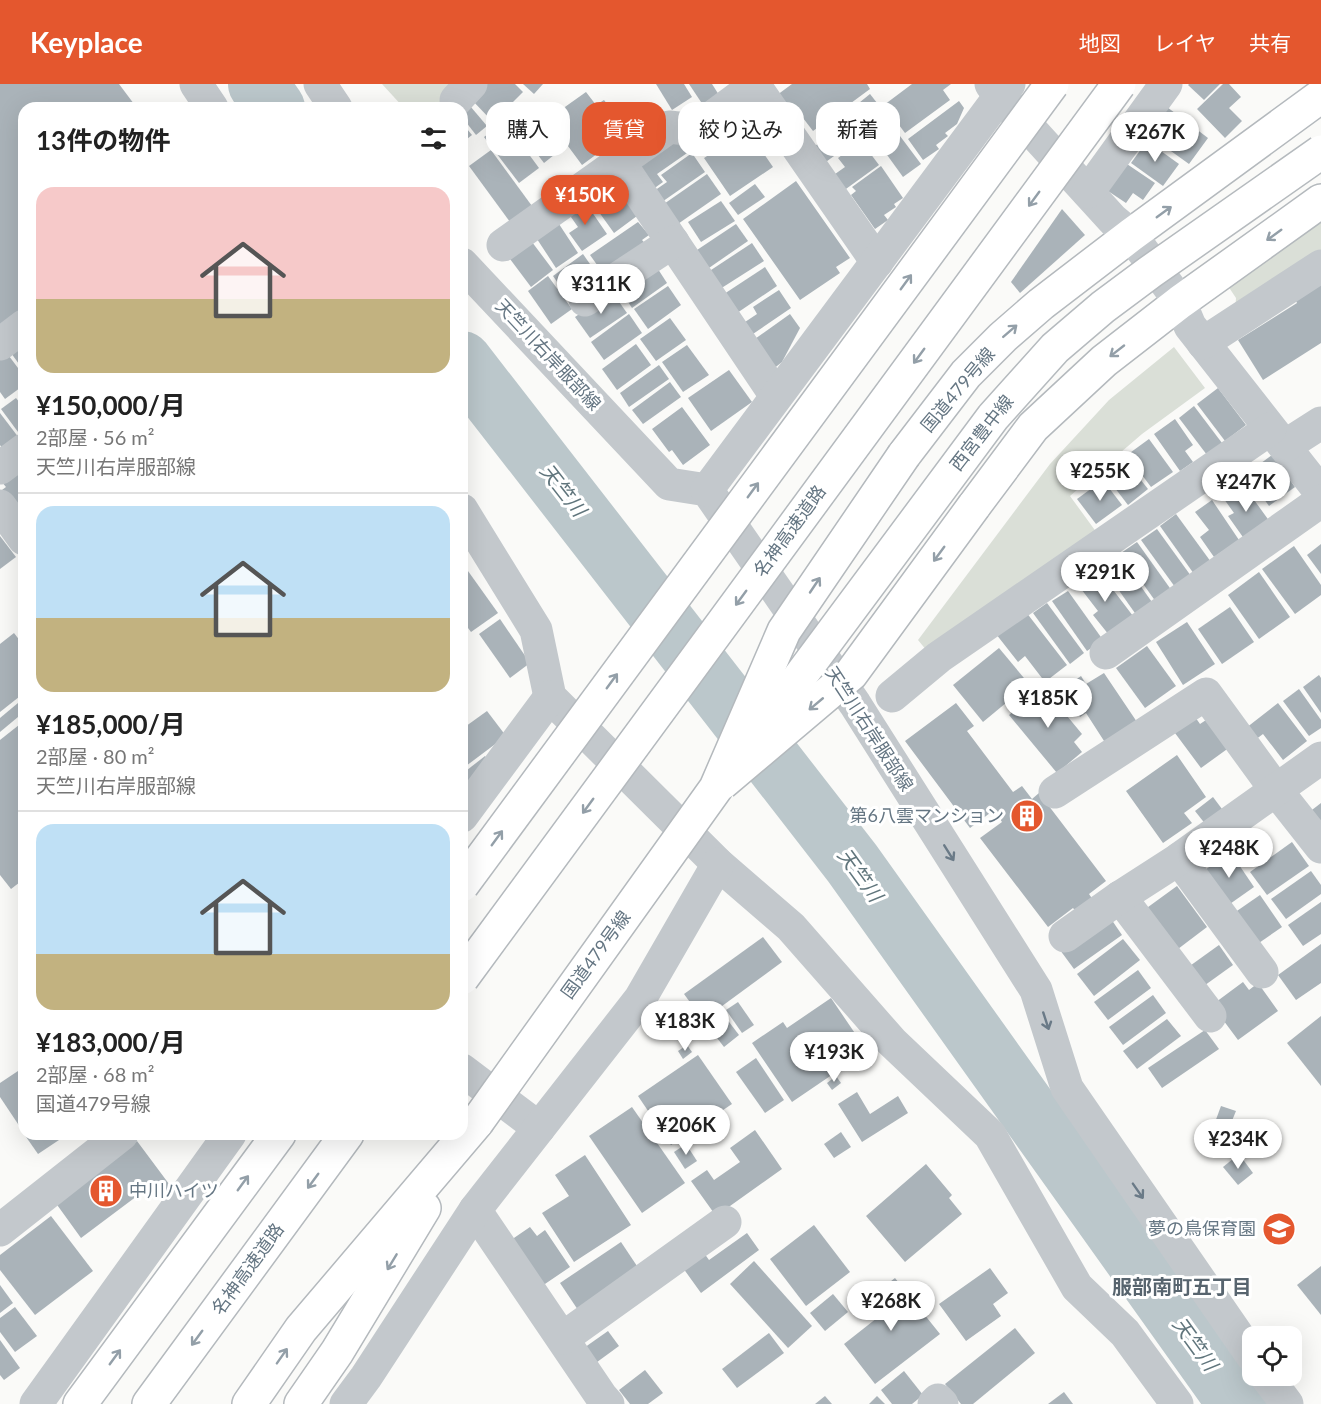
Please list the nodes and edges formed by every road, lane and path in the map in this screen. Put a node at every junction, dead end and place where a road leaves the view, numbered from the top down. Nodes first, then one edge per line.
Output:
1 (196, 84) edge
2 (320, 84) edge
3 (1052, 84) edge
4 (1119, 84) edge
5 (1166, 84) edge
6 (756, 85) edge
7 (1000, 88) edge
8 (1321, 96) edge
9 (208, 102) edge
10 (332, 102) edge
11 (1321, 152) edge
12 (620, 162) junction
13 (1088, 192) junction
14 (1321, 201) edge
15 (1131, 235) junction
16 (673, 242) junction
17 (503, 244) dead end
18 (877, 262) junction
19 (1321, 266) edge
20 (468, 270) edge
21 (585, 300) dead end
22 (1180, 302) junction
23 (18, 331) edge
24 (1203, 343) junction
25 (0, 344) edge
26 (776, 396) junction
27 (1321, 423) edge
28 (1277, 438) junction
29 (18, 454) edge
30 (0, 468) edge
31 (707, 490) junction
32 (1321, 493) edge
33 (1321, 501) edge
34 (0, 506) edge
35 (468, 520) edge
36 (18, 531) edge
37 (1106, 653) dead end
38 (892, 696) dead end
39 (550, 697) junction
40 (1321, 758) edge
41 (716, 788) junction
42 (1276, 790) junction
43 (1055, 792) dead end
44 (468, 808) edge
45 (1321, 847) edge
46 (1179, 859) junction
47 (718, 864) junction
48 (468, 877) edge
49 (1120, 897) junction
50 (1065, 936) dead end
51 (468, 970) edge
52 (1262, 972) dead end
53 (1210, 1016) dead end
54 (468, 1075) edge
55 (477, 1122) junction
56 (539, 1128) junction
57 (468, 1133) edge
58 (468, 1137) edge
59 (114, 1140) edge
60 (226, 1140) edge
61 (275, 1140) edge
62 (343, 1140) edge
63 (462, 1140) edge
64 (466, 1140) edge
65 (475, 1210) junction
66 (725, 1222) dead end
67 (0, 1230) edge
68 (563, 1338) junction
69 (1242, 1342) edge
70 (1274, 1386) edge
71 (36, 1404) edge
72 (80, 1404) edge
73 (149, 1404) edge
74 (249, 1404) edge
75 (301, 1404) edge
76 (346, 1404) edge
77 (608, 1404) edge
78 (934, 1404) edge
79 (942, 1404) edge
80 (1177, 1404) edge
81 (1287, 1404) edge

1 - 9 street
2 - 10 street
48 -> 3 main road, bridge
4 -> 51 main road, 名神高速道路, bridge
5 - 13 street
6 - 12 street
6 - 18 street
7 - 13 street
7 - 18 street
15 -> 8 main road, 国道479号線
11 - 41 main road, 西宮豊中線, bridge
12 - 16 street
12 - 17 street
13 - 15 street
14 -> 22 main road, 国道479号線
15 - 22 street
41 -> 15 main road, 国道479号線, bridge
16 - 21 street
16 - 26 street
18 - 26 street
19 - 24 street
20 - 31 street, 天竺川右岸服部線
22 - 24 street
22 -> 41 main road, 国道479号線, bridge
23 - 25 street
24 - 28 street
26 - 31 street
27 - 28 street
28 - 32 street
28 - 38 street
29 - 30 street
31 -> 69 street, 天竺川右岸服部線
33 - 37 street
34 - 36 street
35 - 39 street
39 - 44 street
39 - 47 street
40 - 42 street
41 - 55 main road, 国道479号線, bridge
42 - 43 street
42 - 45 street
42 - 46 street
46 - 49 street
46 - 52 street
47 - 56 street
47 - 80 street
49 - 50 street
49 - 53 street
54 - 56 street
57 -> 55 main road, 国道479号線
55 -> 58 main road, 国道479号線
56 - 65 street
59 - 67 street
60 - 71 street
72 -> 61 main road
62 -> 73 main road, 名神高速道路
74 -> 63 main road, 国道479号線
64 -> 75 main road, 国道479号線
65 - 68 street
65 - 76 street
66 - 68 street
68 - 77 street
70 - 81 street
78 - 79 street

